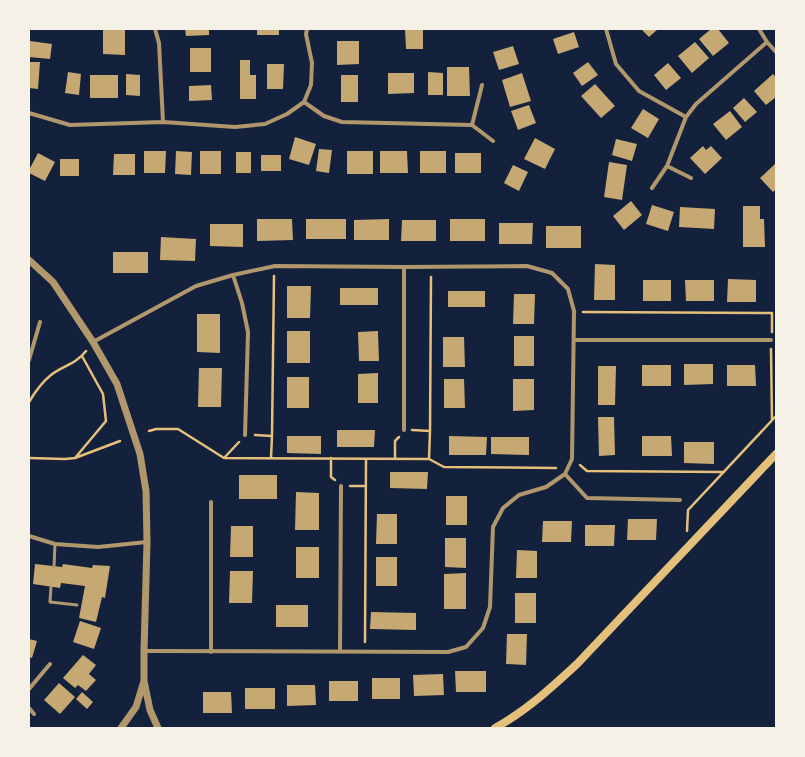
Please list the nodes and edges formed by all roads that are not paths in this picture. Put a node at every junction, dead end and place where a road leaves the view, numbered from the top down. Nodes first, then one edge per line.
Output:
1 (155, 29) edge
2 (307, 29) edge
3 (606, 29) edge
4 (759, 29) edge
5 (766, 42) junction
6 (776, 52) edge
7 (482, 85) dead end
8 (304, 102) junction
9 (29, 113) edge
10 (686, 117) junction
11 (163, 122) junction
12 (472, 125) junction
13 (493, 141) dead end
14 (667, 166) junction
15 (691, 178) dead end
16 (652, 188) dead end
17 (29, 260) edge
18 (404, 267) junction
19 (233, 275) junction
20 (40, 322) dead end
21 (574, 340) junction
22 (771, 340) road end
23 (93, 342) junction
24 (29, 360) edge
25 (404, 430) road end
26 (245, 435) road end
27 (776, 454) edge
28 (565, 474) junction
29 (341, 486) road end
30 (680, 500) road end
31 (211, 502) dead end
32 (29, 536) edge
33 (147, 542) junction
34 (56, 544) junction
35 (54, 567) dead end
36 (51, 587) dead end
37 (77, 605) dead end
38 (144, 651) junction
39 (211, 652) junction
40 (340, 652) junction
41 (50, 664) dead end
42 (144, 681) junction
43 (29, 689) edge
44 (29, 708) edge
45 (34, 714) dead end
46 (121, 728) edge
47 (158, 728) edge
48 (495, 728) edge

1 - 11 street
2 - 8 street
3 - 10 street
4 - 5 street
5 - 6 street
5 - 10 street
7 - 12 street
8 - 11 street
8 - 12 street
9 - 11 street
10 - 14 street
12 - 13 street
14 - 15 street
14 - 16 street
17 - 23 street
18 - 19 street
18 - 21 street
18 - 25 street
19 - 23 street
19 - 26 street
20 - 24 street
21 - 22 street
21 - 28 street
23 - 33 street
27 - 48 main road
28 - 30 street
28 - 40 street
29 - 40 street
31 - 39 street
32 - 34 street
33 - 34 street
33 - 38 street
34 - 35 lane
36 - 37 lane
38 - 39 street
38 - 42 street
39 - 40 street
41 - 43 street
42 - 46 street
42 - 47 street
44 - 45 street

